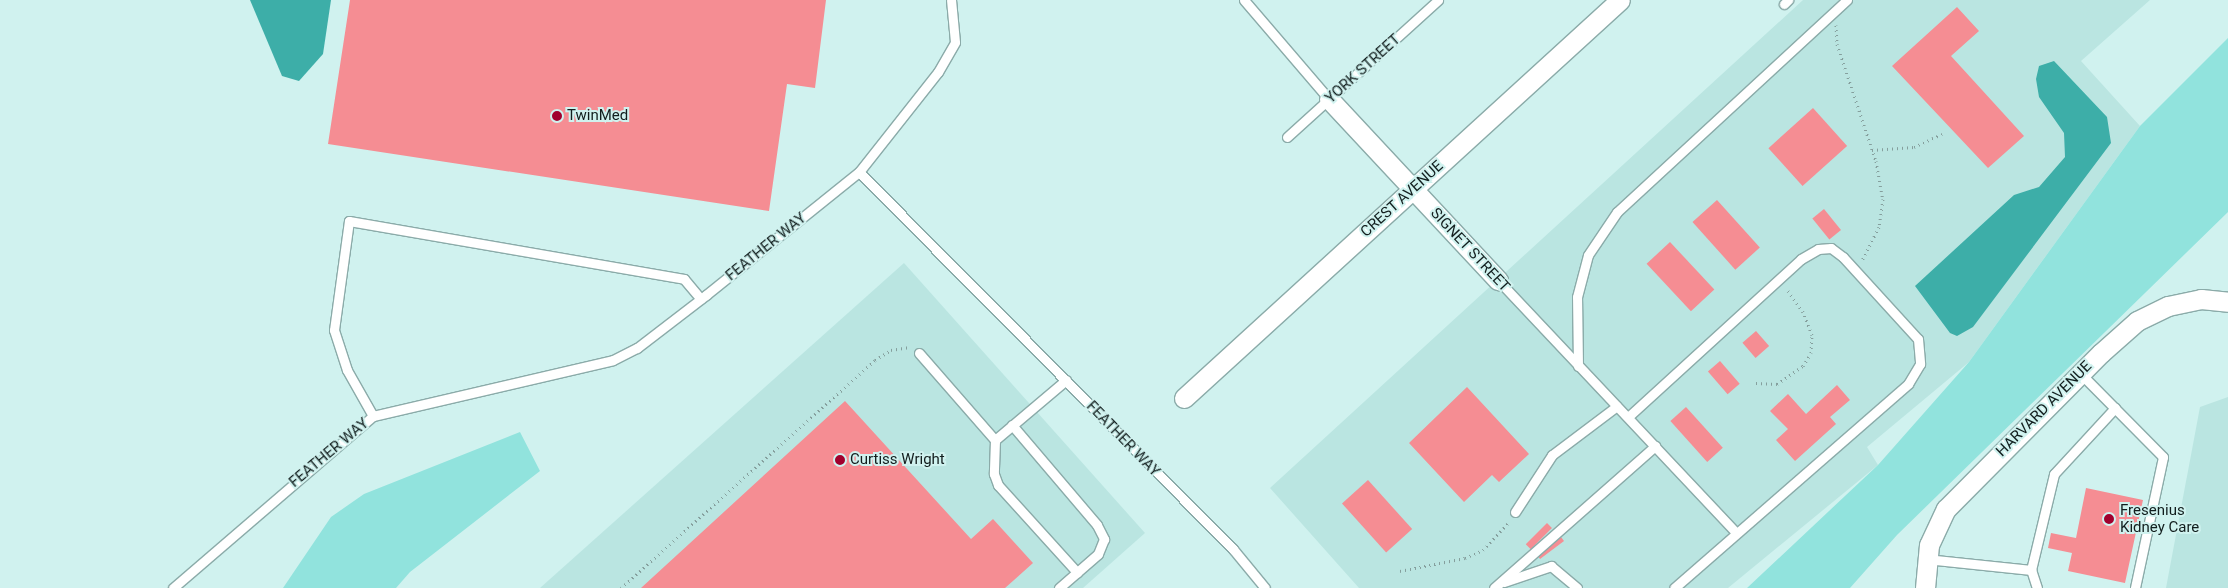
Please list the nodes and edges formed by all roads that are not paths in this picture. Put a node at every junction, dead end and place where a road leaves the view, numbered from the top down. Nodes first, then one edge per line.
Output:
1 (952, 0) edge
2 (1244, 0) edge
3 (1438, 0) edge
4 (1620, 0) edge
5 (1847, 0) edge
6 (1328, 100) junction
7 (1287, 137) dead end
8 (859, 172) junction
9 (1412, 189) junction
10 (1498, 280) joint
11 (701, 298) junction
12 (2228, 302) edge
13 (919, 353) road end
14 (1578, 366) junction
15 (2080, 374) junction
16 (1066, 380) junction
17 (1184, 398) dead end
18 (1615, 403) junction
19 (2115, 408) junction
20 (374, 416) junction
21 (1628, 417) junction
22 (1012, 425) junction
23 (995, 440) junction
24 (1655, 446) junction
25 (1515, 512) road end
26 (1736, 533) junction
27 (1926, 559) junction
28 (2031, 570) junction
29 (1077, 572) junction
30 (1495, 586) edge
31 (173, 588) edge
32 (1059, 588) edge
33 (1265, 588) edge
34 (1577, 588) edge
35 (1674, 588) edge
36 (1925, 588) edge
37 (2037, 588) edge
38 (2135, 588) edge

1 - 8 lane
2 - 6 lane
3 - 6 lane, YORK STREET
4 - 9 street, CREST AVENUE
5 - 14 lane
6 - 7 lane, YORK STREET
6 - 9 street, SIGNET STREET
8 - 11 lane, FEATHER WAY
8 - 16 lane, FEATHER WAY
9 - 10 street, SIGNET STREET
9 - 17 street, CREST AVENUE
10 - 14 lane, SIGNET STREET
11 - 20 lane, FEATHER WAY
11 - 20 lane
12 - 15 street, HARVARD AVENUE
13 - 23 lane
14 - 18 lane, SIGNET STREET
15 - 19 lane
15 - 27 street, HARVARD AVENUE
16 - 22 lane
16 - 33 lane, FEATHER WAY
18 - 21 lane, SIGNET STREET
18 - 25 lane
19 - 28 lane
19 - 38 lane
20 - 31 lane, FEATHER WAY
21 - 24 lane, SIGNET STREET
21 - 26 lane
22 - 23 lane
22 - 29 lane
23 - 29 lane
24 - 26 lane, SIGNET STREET
24 - 30 lane
26 - 35 lane
27 - 28 lane
27 - 36 street, HARVARD AVENUE
28 - 37 lane
29 - 32 lane
30 - 34 lane

